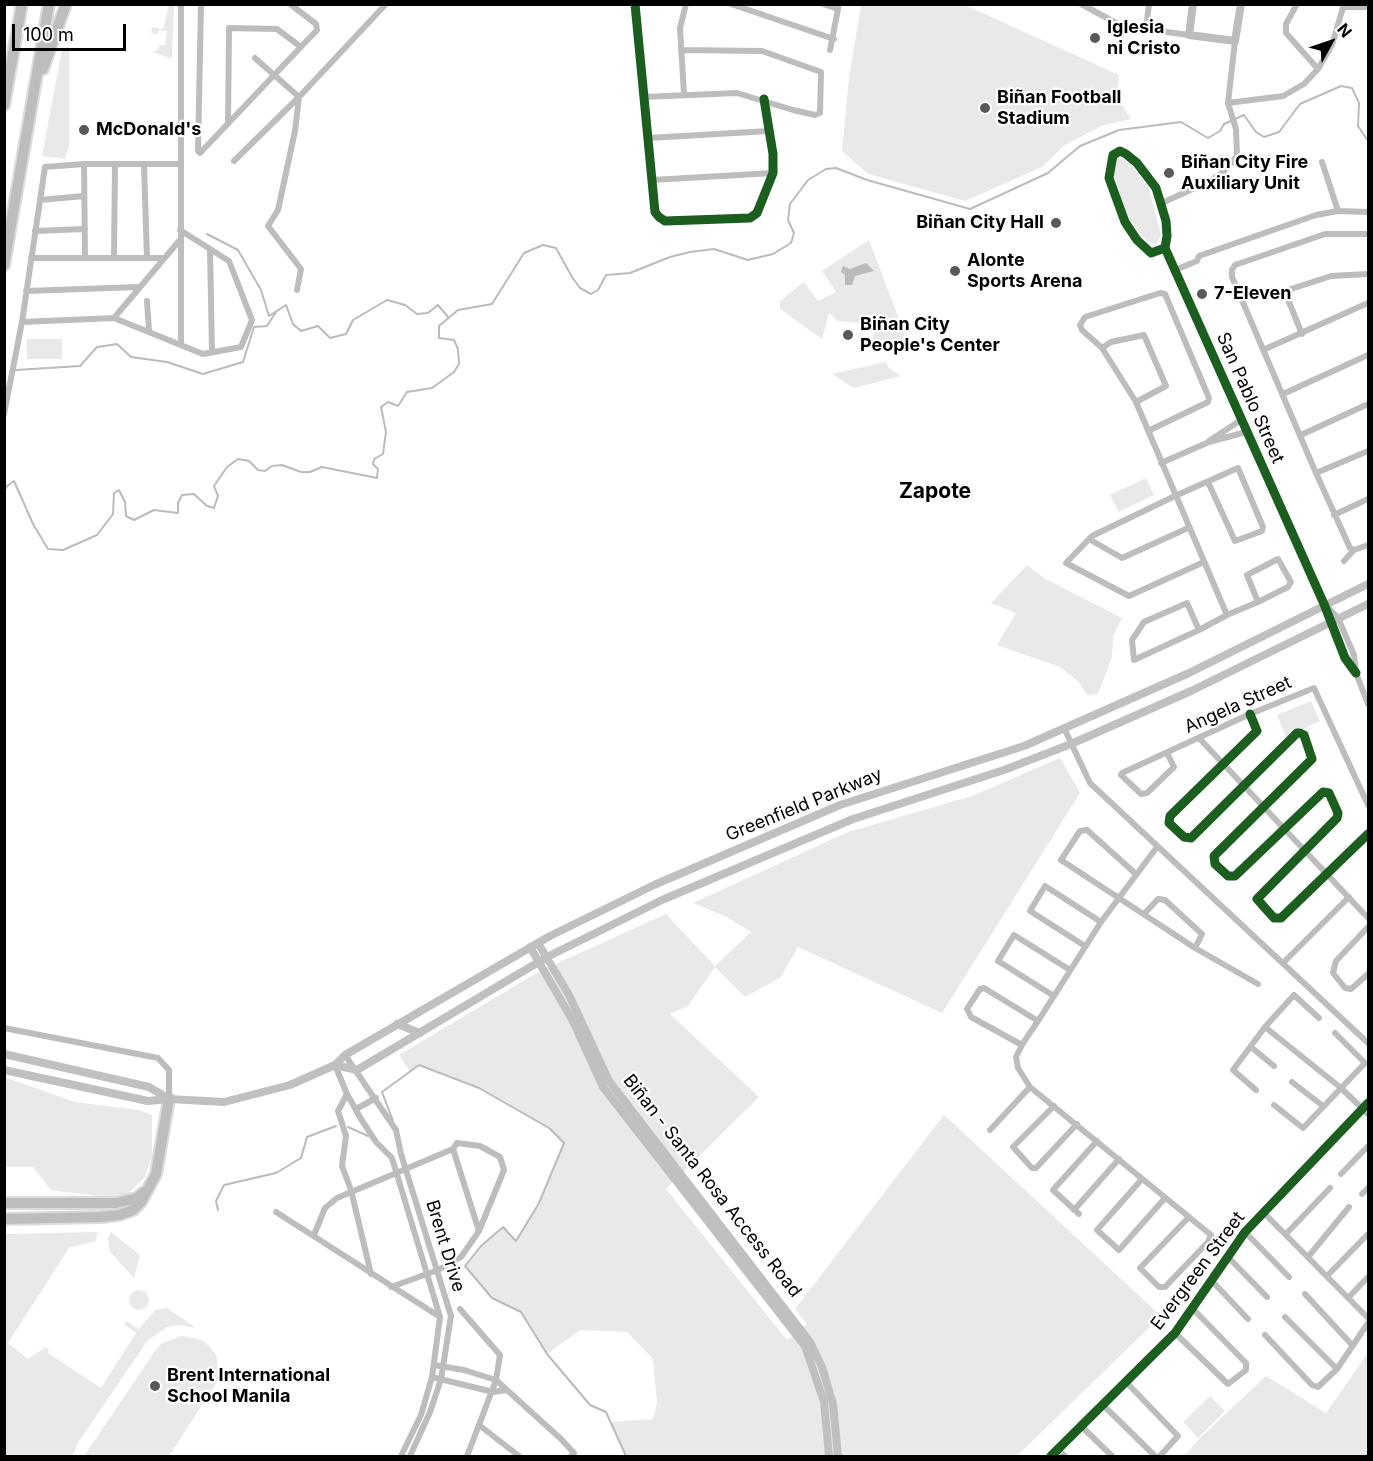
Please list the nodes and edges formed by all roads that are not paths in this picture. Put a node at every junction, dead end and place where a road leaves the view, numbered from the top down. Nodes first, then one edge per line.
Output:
1 (22, 4) edge
2 (49, 4) edge
3 (66, 4) edge
4 (181, 4) edge
5 (201, 4) edge
6 (290, 4) edge
7 (386, 4) edge
8 (635, 4) edge
9 (686, 4) edge
10 (731, 4) edge
11 (823, 4) edge
12 (1081, 4) edge
13 (1149, 4) edge
14 (1193, 4) edge
15 (1240, 4) edge
16 (1297, 4) edge
17 (1368, 5) edge
18 (1344, 6) edge
19 (838, 7) edge
20 (1146, 29) junction
21 (1189, 35) junction
22 (834, 39) junction
23 (1235, 41) junction
24 (302, 47) junction
25 (681, 50) junction
26 (830, 50) dead end
27 (255, 58) dead end
28 (1318, 69) junction
29 (274, 77) junction
30 (684, 94) junction
31 (299, 97) junction
32 (643, 97) junction
33 (764, 99) junction
34 (32, 101) junction
35 (1228, 103) junction
36 (4, 105) edge
37 (228, 125) junction
38 (769, 131) junction
39 (648, 138) junction
40 (234, 161) dead end
41 (1322, 162) dead end
42 (84, 164) junction
43 (115, 164) junction
44 (144, 164) junction
45 (180, 164) junction
46 (772, 173) junction
47 (652, 180) junction
48 (84, 196) junction
49 (40, 200) junction
50 (1162, 203) junction
51 (1338, 211) junction
52 (1368, 212) edge
53 (85, 229) junction
54 (180, 230) junction
55 (35, 231) junction
56 (1368, 234) edge
57 (179, 241) junction
58 (1165, 248) junction
59 (210, 249) junction
60 (31, 258) junction
61 (85, 258) junction
62 (114, 258) junction
63 (147, 258) junction
64 (164, 258) junction
65 (4, 265) edge
66 (1175, 270) junction
67 (1368, 274) edge
68 (138, 287) junction
69 (297, 290) dead end
70 (26, 291) junction
71 (147, 301) dead end
72 (1368, 303) edge
73 (114, 318) junction
74 (22, 322) junction
75 (149, 331) junction
76 (1302, 334) junction
77 (181, 344) junction
78 (1102, 348) junction
79 (1263, 350) junction
80 (212, 352) junction
81 (1368, 355) edge
82 (1283, 394) junction
83 (1136, 402) junction
84 (1368, 404) edge
85 (4, 414) edge
86 (1241, 420) junction
87 (1148, 430) junction
88 (1246, 432) junction
89 (1301, 435) junction
90 (1209, 442) junction
91 (1368, 451) edge
92 (1161, 463) junction
93 (1316, 474) junction
94 (1208, 482) junction
95 (1175, 496) junction
96 (1368, 499) edge
97 (1334, 514) junction
98 (1188, 528) junction
99 (1089, 538) junction
100 (1368, 545) edge
101 (1354, 550) junction
102 (1344, 561) dead end
103 (1203, 562) junction
104 (1368, 584) edge
105 (1258, 602) junction
106 (1324, 604) junction
107 (1368, 604) edge
108 (1227, 615) junction
109 (1334, 620) junction
110 (1199, 630) junction
111 (1368, 704) edge
112 (1250, 714) junction
113 (1064, 728) junction
114 (1199, 738) junction
115 (1071, 744) junction
116 (1167, 753) junction
117 (1222, 764) junction
118 (952, 769) junction
119 (957, 785) junction
120 (1242, 786) junction
121 (1368, 805) edge
122 (1263, 808) junction
123 (1283, 828) junction
124 (1368, 834) edge
125 (1157, 847) junction
126 (1305, 850) junction
127 (1136, 874) junction
128 (1327, 874) junction
129 (1119, 896) junction
130 (1349, 897) junction
131 (1144, 914) junction
132 (1368, 918) edge
133 (1101, 922) junction
134 (1368, 927) edge
135 (534, 945) junction
136 (1085, 946) junction
137 (1195, 948) junction
138 (547, 957) junction
139 (539, 962) junction
140 (1283, 963) junction
141 (1070, 970) junction
142 (1368, 974) edge
143 (1258, 984) dead end
144 (1054, 996) junction
145 (1319, 1018) dead end
146 (1038, 1021) junction
147 (397, 1024) junction
148 (1265, 1027) junction
149 (4, 1028) edge
150 (420, 1033) junction
151 (1335, 1033) dead end
152 (1368, 1042) edge
153 (1022, 1045) junction
154 (1251, 1047) junction
155 (4, 1054) edge
156 (345, 1055) junction
157 (335, 1065) junction
158 (1274, 1066) dead end
159 (4, 1070) edge
160 (357, 1070) junction
161 (1292, 1082) dead end
162 (1030, 1086) junction
163 (1341, 1088) junction
164 (1256, 1090) dead end
165 (346, 1094) junction
166 (376, 1098) junction
167 (169, 1099) junction
168 (1368, 1103) edge
169 (1274, 1105) dead end
170 (1054, 1106) junction
171 (1323, 1106) junction
172 (1362, 1108) junction
173 (356, 1109) junction
174 (1368, 1114) edge
175 (1077, 1124) junction
176 (990, 1130) dead end
177 (1097, 1142) junction
178 (1368, 1146) edge
179 (453, 1149) junction
180 (1119, 1160) junction
181 (667, 1161) junction
182 (406, 1170) junction
183 (397, 1173) junction
184 (1341, 1174) dead end
185 (1142, 1179) junction
186 (151, 1186) junction
187 (1330, 1188) dead end
188 (1368, 1188) edge
189 (351, 1190) junction
190 (1362, 1194) dead end
191 (1165, 1198) junction
192 (4, 1203) edge
193 (1349, 1207) dead end
194 (276, 1212) dead end
195 (1264, 1214) junction
196 (1189, 1217) junction
197 (4, 1219) edge
198 (478, 1231) junction
199 (1245, 1232) junction
200 (1286, 1234) junction
201 (1368, 1234) edge
202 (314, 1235) junction
203 (1228, 1257) junction
204 (1308, 1257) junction
205 (438, 1270) junction
206 (371, 1274) junction
207 (429, 1274) junction
208 (1289, 1276) dead end
209 (1327, 1276) junction
210 (1368, 1277) edge
211 (1212, 1281) junction
212 (391, 1287) junction
213 (1305, 1294) dead end
214 (1267, 1298) dead end
215 (1348, 1298) junction
216 (1193, 1309) junction
217 (460, 1310) dead end
218 (440, 1317) junction
219 (1285, 1317) dead end
220 (1248, 1319) dead end
221 (1368, 1321) edge
222 (1175, 1333) junction
223 (1265, 1335) dead end
224 (808, 1344) junction
225 (1353, 1346) junction
226 (434, 1365) junction
227 (445, 1367) junction
228 (1337, 1369) junction
229 (432, 1377) junction
230 (441, 1379) junction
231 (496, 1380) junction
232 (1126, 1383) junction
233 (507, 1390) junction
234 (492, 1392) junction
235 (1103, 1405) junction
236 (479, 1425) junction
237 (1081, 1426) junction
238 (1058, 1450) junction
239 (400, 1456) edge
240 (410, 1456) edge
241 (468, 1456) edge
242 (519, 1456) edge
243 (571, 1456) edge
244 (829, 1456) edge
245 (838, 1456) edge
246 (1051, 1456) edge
247 (1065, 1456) edge
248 (1112, 1456) edge
249 (1155, 1456) edge
250 (1160, 1456) edge

1 - 36 highway
2 - 34 highway
3 - 34 highway
4 - 45 street
5 - 37 street
6 - 24 street
7 - 31 street
8 - 32 street
9 - 25 street
10 - 22 street
11 - 19 street
12 - 20 street
13 - 20 street
14 - 21 street
15 - 23 street
16 - 28 street
17 - 18 street
18 - 28 street
19 - 22 street
20 - 21 street
21 - 23 street
22 - 26 street
23 - 35 street
24 - 29 street
24 - 37 street
25 - 30 street
25 - 33 street
27 - 29 street
28 - 35 street
29 - 31 street
29 - 37 street
30 - 32 street
30 - 33 street
31 - 40 street
31 - 69 street
32 - 39 street
33 - 38 street
34 - 65 highway
35 - 50 street
38 - 39 street
38 - 46 street
39 - 47 street
41 - 51 street
42 - 43 street
42 - 48 street
42 - 49 street
43 - 44 street
43 - 62 street
44 - 45 street
44 - 63 street
45 - 54 street
46 - 47 street
46 - 47 street
48 - 49 street
48 - 53 street
49 - 55 street
50 - 58 street, San Pablo Street
50 - 58 street, San Pablo Street
51 - 52 street
51 - 66 street
53 - 55 street
53 - 61 street
54 - 57 street
54 - 59 street
55 - 60 street
56 - 79 street
57 - 64 street
57 - 77 street
58 - 66 street, San Pablo Street
59 - 80 street
59 - 80 street
60 - 61 street
60 - 70 street
61 - 62 street
62 - 63 street
63 - 64 street
64 - 68 street
66 - 86 street, San Pablo Street
67 - 76 street
68 - 70 street
68 - 73 street
70 - 74 street
71 - 75 street
72 - 76 street
73 - 74 street
73 - 75 street
74 - 85 street
75 - 77 street
76 - 79 street
77 - 80 street
78 - 83 street
78 - 83 street
78 - 87 street
79 - 82 street
81 - 82 street
82 - 89 street
83 - 87 street
84 - 89 street
86 - 88 street, San Pablo Street
86 - 90 street
87 - 92 street
88 - 90 street
88 - 106 street, San Pablo Street
89 - 93 street
90 - 92 street
91 - 93 street
92 - 95 street
93 - 97 street
94 - 94 street
94 - 95 street
95 - 98 street
95 - 99 street
96 - 97 street
97 - 101 street
98 - 99 street
98 - 103 street
99 - 103 street
100 - 101 street
101 - 102 street
103 - 108 street
104 - 106 main road, Greenfield Parkway
105 - 105 street
105 - 108 street
106 - 109 street, San Pablo Street
106 - 113 main road, Greenfield Parkway
107 - 109 main road, Greenfield Parkway
108 - 110 street
109 - 111 street, San Pablo Street
109 - 115 main road, Greenfield Parkway
110 - 110 street
112 - 114 street, Angela Street
112 - 117 street
112 - 121 street, Angela Street
113 - 115 street
113 - 118 main road, Greenfield Parkway
114 - 116 street, Angela Street
114 - 117 street
115 - 119 main road, Greenfield Parkway
115 - 125 street
116 - 116 street, Angela Street
117 - 120 street
117 - 120 street
118 - 119 main road
118 - 135 main road, Greenfield Parkway
119 - 138 main road, Greenfield Parkway
120 - 122 street
120 - 122 street
122 - 123 street
122 - 123 street
123 - 126 street
123 - 126 street
124 - 128 street
125 - 127 street
125 - 140 street
126 - 128 street
126 - 128 street
127 - 129 street
127 - 129 street
128 - 130 street
129 - 131 street
129 - 133 street
130 - 132 street
130 - 140 street
131 - 137 street
131 - 137 street
133 - 136 street
133 - 136 street
134 - 142 street
135 - 138 main road, Biñan - Santa Rosa Access Road
135 - 139 main road, Biñan - Santa Rosa Access Road
135 - 147 main road, Greenfield Parkway
136 - 141 street
137 - 143 street
138 - 139 main road, Greenfield Parkway
138 - 181 main road, Biñan - Santa Rosa Access Road
139 - 150 main road, Greenfield Parkway
139 - 181 main road, Biñan - Santa Rosa Access Road
140 - 152 street
141 - 144 street
141 - 144 street
144 - 146 street
145 - 148 street
146 - 153 street
146 - 153 street
147 - 150 main road
147 - 156 main road, Greenfield Parkway
148 - 154 street
148 - 163 street
149 - 167 street
150 - 160 main road, Greenfield Parkway
151 - 163 street
153 - 162 street
154 - 158 street
154 - 164 street
155 - 167 main road, Greenfield Parkway
156 - 157 main road, Greenfield Parkway
156 - 160 street, Brent Drive
157 - 160 main road
157 - 165 street, Brent Drive
157 - 167 main road, Greenfield Parkway
159 - 167 main road, Greenfield Parkway
160 - 166 street, Brent Drive
161 - 171 street
162 - 170 street
162 - 176 street
163 - 171 street
163 - 172 street
165 - 173 street, Brent Drive
165 - 189 street
166 - 173 street
166 - 182 street, Brent Drive
167 - 186 highway
168 - 172 street, Evergreen Street
169 - 171 street
170 - 175 street
170 - 175 street
172 - 174 street
172 - 195 street, Evergreen Street
173 - 183 street, Brent Drive
175 - 177 street
177 - 180 street
177 - 180 street
178 - 184 street
179 - 182 street
179 - 198 street
179 - 198 street
180 - 185 street
181 - 224 main road, Biñan - Santa Rosa Access Road
182 - 183 street
182 - 205 street, Brent Drive
183 - 189 street
183 - 207 street, Brent Drive
185 - 191 street
185 - 191 street
186 - 192 highway
186 - 197 highway
187 - 200 street
188 - 190 street
189 - 202 street
189 - 206 street
191 - 196 street
193 - 204 street
194 - 202 street
195 - 199 street, Evergreen Street
195 - 200 street
196 - 196 street
198 - 205 street
199 - 203 street, Evergreen Street
199 - 208 street
200 - 204 street
201 - 209 street
202 - 206 street
203 - 211 street, Evergreen Street
203 - 214 street
204 - 209 street
205 - 207 street
205 - 227 street, Brent Drive
206 - 212 street
207 - 212 street
207 - 218 street, Brent Drive
209 - 215 street
210 - 215 street
211 - 216 street, Evergreen Street
211 - 220 street
212 - 218 street
213 - 225 street
215 - 221 street
216 - 222 street, Evergreen Street
216 - 222 street
217 - 231 street
218 - 226 street, Brent Drive
219 - 228 street
221 - 225 street
222 - 232 street, Evergreen Street
223 - 228 street
224 - 244 main road, Biñan - Santa Rosa Access Road
224 - 245 main road, Biñan - Santa Rosa Access Road
225 - 228 street
226 - 227 street
226 - 229 street, Brent Drive
227 - 230 street, Brent Drive
227 - 231 street
229 - 230 street
229 - 239 street, Brent Drive
230 - 234 street
230 - 240 street, Brent Drive
231 - 233 street
231 - 234 street
232 - 235 street, Evergreen Street
232 - 250 street
233 - 234 street
233 - 243 street
234 - 236 street
235 - 237 street, Evergreen Street
235 - 249 street
236 - 241 street
236 - 242 street
237 - 238 street, Evergreen Street
237 - 248 street
238 - 246 street, Evergreen Street
238 - 247 street

